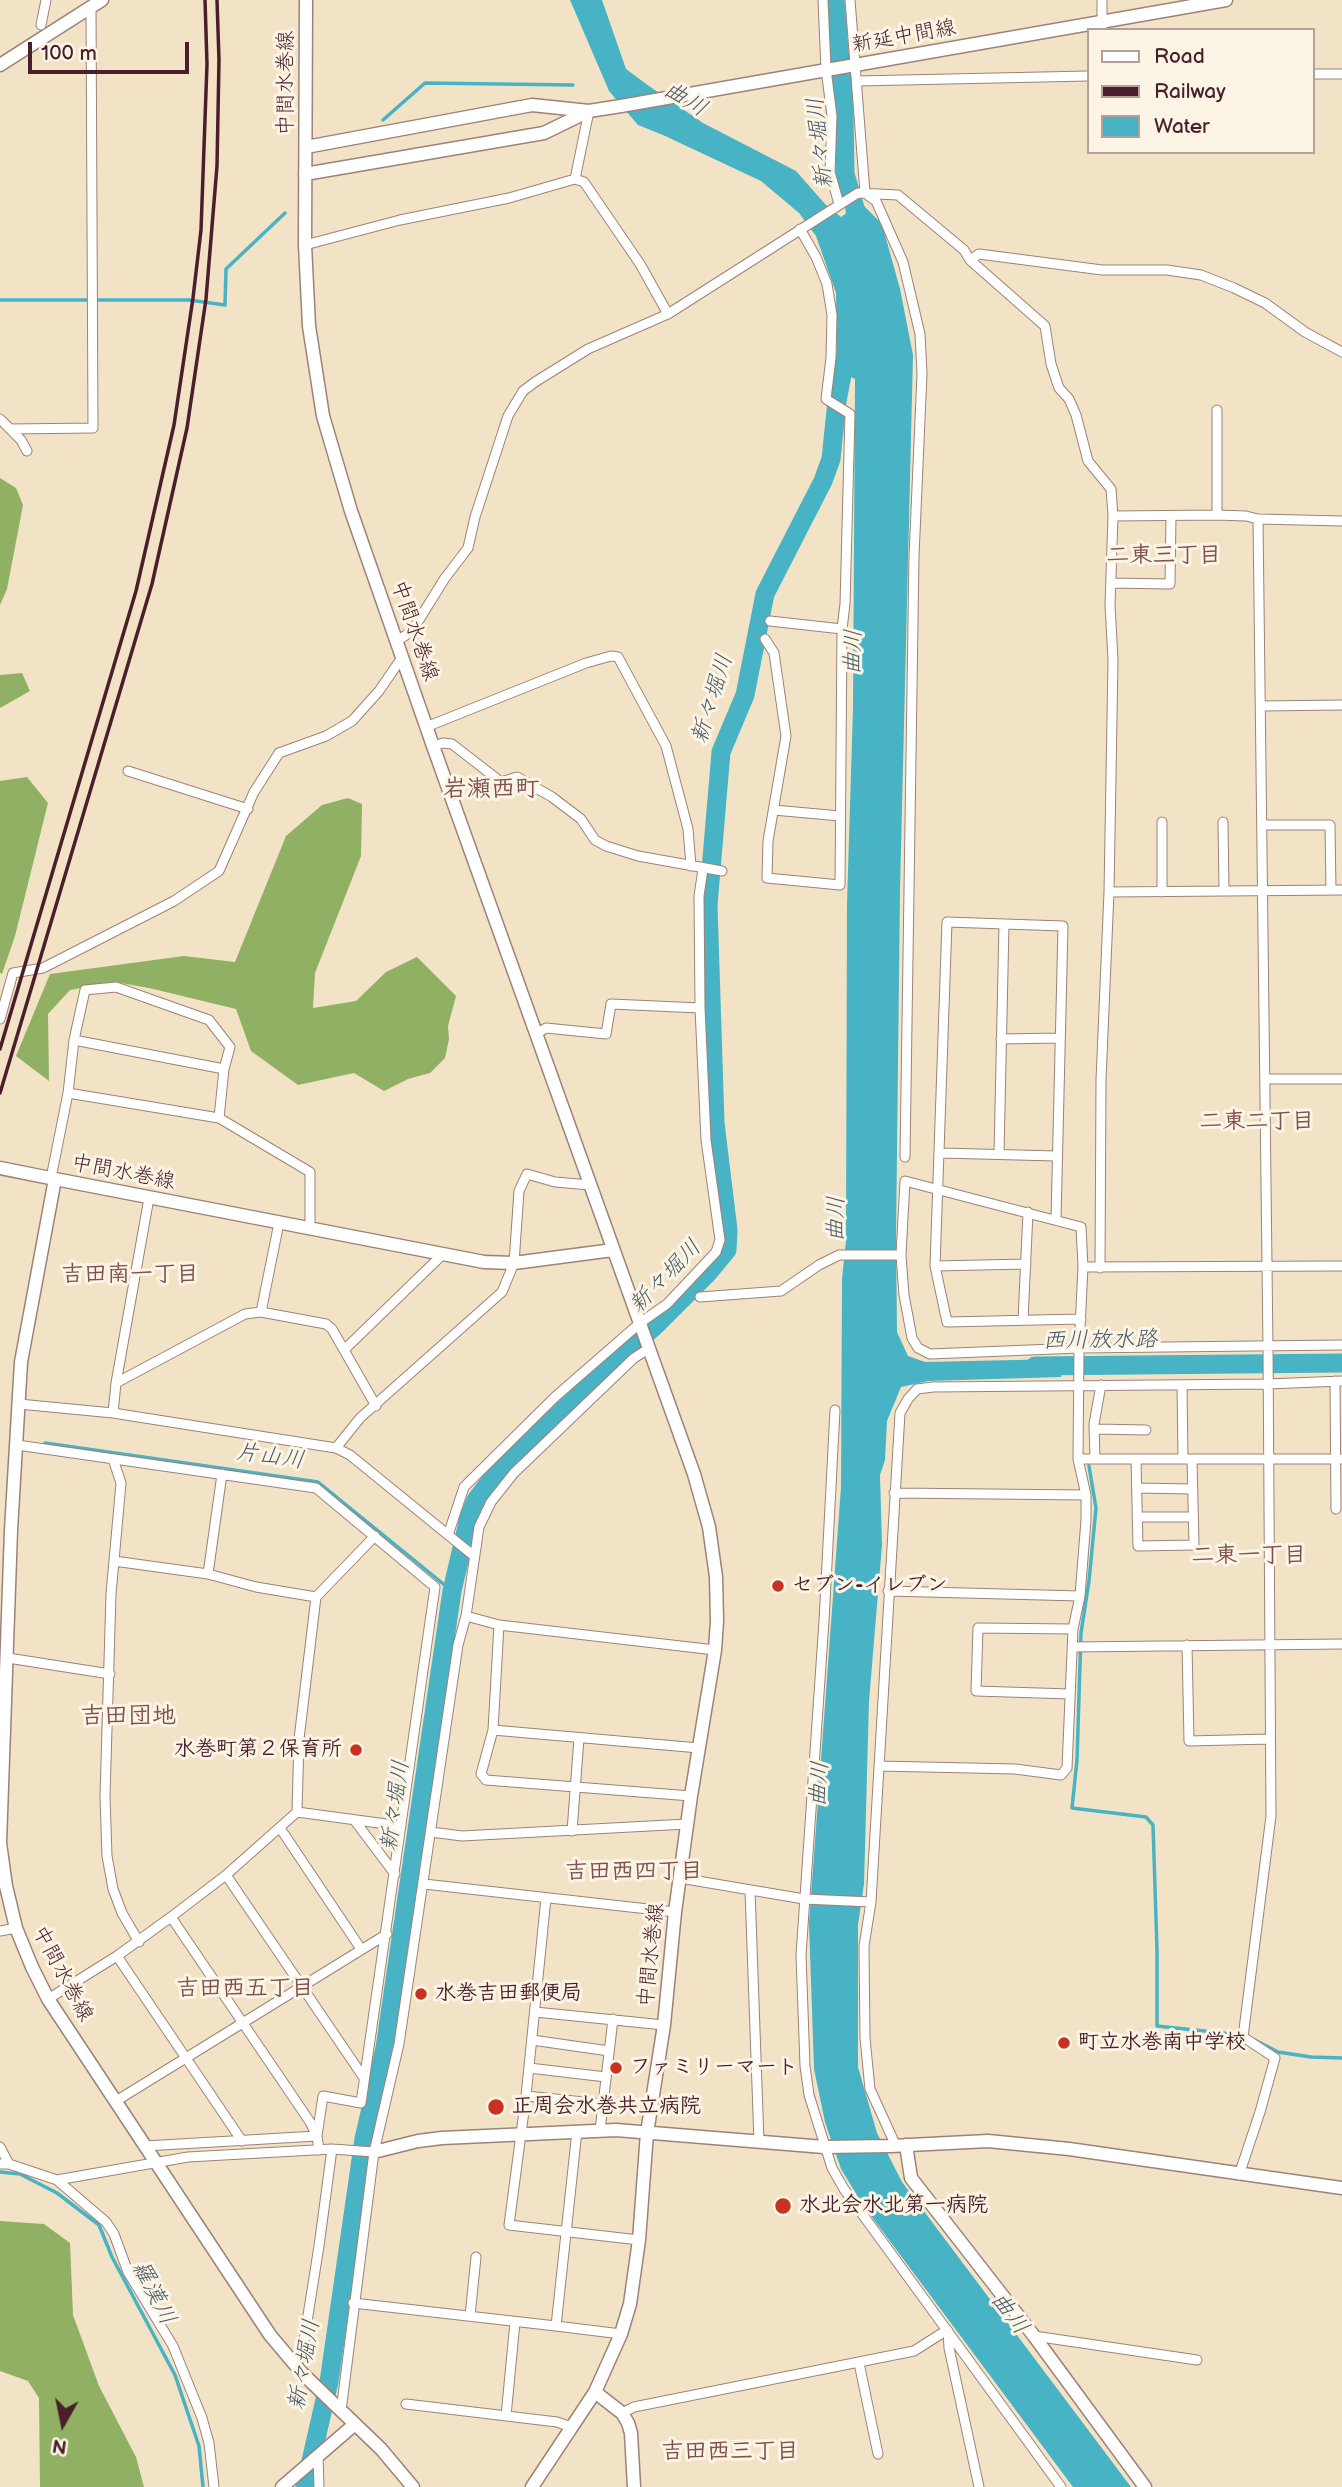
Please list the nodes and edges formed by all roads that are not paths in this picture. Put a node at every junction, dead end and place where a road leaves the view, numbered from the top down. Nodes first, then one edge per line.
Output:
1 (46, 0) edge
2 (306, 0) edge
3 (823, 0) edge
4 (850, 0) edge
5 (1102, 0) edge
6 (1226, 0) edge
7 (97, 4) edge
8 (41, 25) dead end
9 (1102, 26) edge
10 (1086, 29) edge
11 (0, 65) edge
12 (851, 66) junction
13 (828, 69) junction
14 (1314, 74) edge
15 (1342, 74) edge
16 (1086, 76) edge
17 (857, 81) junction
18 (589, 111) junction
19 (306, 147) junction
20 (305, 174) junction
21 (575, 178) junction
22 (861, 193) junction
23 (839, 204) junction
24 (800, 229) junction
25 (305, 245) junction
26 (970, 260) junction
27 (668, 314) junction
28 (1342, 352) edge
29 (1217, 411) dead end
30 (0, 419) edge
31 (10, 429) junction
32 (27, 451) dead end
33 (1217, 515) junction
34 (1113, 516) junction
35 (1171, 516) junction
36 (1258, 519) junction
37 (1342, 521) edge
38 (1111, 583) junction
39 (770, 621) dead end
40 (842, 629) junction
41 (765, 639) dead end
42 (397, 640) junction
43 (403, 656) junction
44 (1342, 705) edge
45 (1261, 706) junction
46 (426, 726) junction
47 (433, 746) junction
48 (128, 771) dead end
49 (248, 809) junction
50 (774, 810) junction
51 (840, 816) junction
52 (1162, 822) dead end
53 (1223, 822) dead end
54 (1262, 825) junction
55 (691, 866) junction
56 (703, 869) junction
57 (722, 871) dead end
58 (1224, 890) junction
59 (1263, 890) junction
60 (1331, 890) junction
61 (1342, 890) edge
62 (1109, 892) junction
63 (1161, 892) junction
64 (1004, 924) junction
65 (701, 1008) junction
66 (0, 1019) edge
67 (536, 1034) junction
68 (1059, 1038) junction
69 (1002, 1039) junction
70 (74, 1040) junction
71 (224, 1069) junction
72 (1265, 1079) junction
73 (1342, 1079) edge
74 (68, 1093) junction
75 (219, 1118) junction
76 (941, 1153) junction
77 (999, 1154) junction
78 (1056, 1156) junction
79 (905, 1157) dead end
80 (4, 1169) edge
81 (53, 1179) junction
82 (590, 1185) junction
83 (938, 1188) junction
84 (149, 1198) junction
85 (1028, 1212) junction
86 (1056, 1219) junction
87 (279, 1223) junction
88 (310, 1229) junction
89 (613, 1251) junction
90 (901, 1255) junction
91 (441, 1256) junction
92 (514, 1263) junction
93 (1026, 1264) junction
94 (935, 1266) junction
95 (1267, 1266) junction
96 (1342, 1266) edge
97 (1083, 1267) junction
98 (1100, 1268) junction
99 (700, 1297) dead end
100 (261, 1312) junction
101 (1081, 1319) junction
102 (1023, 1320) junction
103 (640, 1323) junction
104 (1342, 1345) edge
105 (648, 1349) junction
106 (1268, 1349) junction
107 (344, 1350) junction
108 (1079, 1351) junction
109 (1079, 1381) junction
110 (1267, 1381) junction
111 (1339, 1381) edge
112 (116, 1382) junction
113 (1101, 1385) junction
114 (1182, 1385) junction
115 (19, 1404) junction
116 (376, 1406) junction
117 (835, 1410) dead end
118 (113, 1413) junction
119 (1094, 1429) junction
120 (1146, 1430) dead end
121 (16, 1445) junction
122 (336, 1448) junction
123 (1078, 1459) junction
124 (1095, 1459) junction
125 (1136, 1459) junction
126 (1187, 1459) junction
127 (1339, 1459) edge
128 (113, 1460) junction
129 (1268, 1460) junction
130 (222, 1474) junction
131 (1137, 1488) junction
132 (1193, 1489) junction
133 (894, 1493) junction
134 (1086, 1495) junction
135 (1336, 1510) dead end
136 (1138, 1517) junction
137 (1193, 1517) junction
138 (6, 1529) edge
139 (448, 1535) junction
140 (375, 1536) junction
141 (474, 1556) junction
142 (114, 1561) junction
143 (208, 1574) junction
144 (888, 1591) junction
145 (1080, 1596) junction
146 (316, 1597) junction
147 (466, 1616) junction
148 (499, 1625) junction
149 (1073, 1629) junction
150 (1342, 1644) edge
151 (1188, 1645) junction
152 (1270, 1646) junction
153 (1073, 1647) junction
154 (715, 1650) junction
155 (8, 1658) junction
156 (110, 1674) junction
157 (1070, 1694) junction
158 (493, 1730) junction
159 (579, 1738) junction
160 (1270, 1740) junction
161 (699, 1748) junction
162 (878, 1766) junction
163 (575, 1787) junction
164 (691, 1796) junction
165 (297, 1812) junction
166 (355, 1821) junction
167 (687, 1824) junction
168 (401, 1826) junction
169 (280, 1828) junction
170 (572, 1831) junction
171 (431, 1832) junction
172 (0, 1843) edge
173 (395, 1874) junction
174 (226, 1875) junction
175 (680, 1878) junction
176 (424, 1884) junction
177 (750, 1890) junction
178 (545, 1898) junction
179 (807, 1899) junction
180 (867, 1902) junction
181 (676, 1912) junction
182 (171, 1917) junction
183 (16, 1928) junction
184 (0, 1931) edge
185 (387, 1934) junction
186 (139, 1942) junction
187 (361, 1949) junction
188 (117, 1956) junction
189 (301, 1987) junction
190 (48, 1998) junction
191 (535, 2012) junction
192 (612, 2019) junction
193 (244, 2023) junction
194 (664, 2025) junction
195 (532, 2040) junction
196 (609, 2051) junction
197 (185, 2058) junction
198 (529, 2068) junction
199 (606, 2077) junction
200 (364, 2078) junction
201 (526, 2096) junction
202 (116, 2102) junction
203 (603, 2104) junction
204 (600, 2130) junction
205 (577, 2131) junction
206 (648, 2133) junction
207 (520, 2134) junction
208 (317, 2136) junction
209 (242, 2141) junction
210 (759, 2142) junction
211 (145, 2146) junction
212 (897, 2146) junction
213 (0, 2147) edge
214 (828, 2147) junction
215 (332, 2149) junction
216 (319, 2150) junction
217 (374, 2152) junction
218 (157, 2163) junction
219 (5, 2164) edge
220 (1239, 2175) junction
221 (57, 2180) junction
222 (1342, 2188) edge
223 (566, 2232) junction
224 (639, 2240) junction
225 (476, 2257) dead end
226 (353, 2303) junction
227 (470, 2316) junction
228 (515, 2322) junction
229 (556, 2326) junction
230 (947, 2330) junction
231 (621, 2334) junction
232 (1034, 2336) junction
233 (302, 2353) dead end
234 (1197, 2360) dead end
235 (859, 2363) junction
236 (595, 2392) junction
237 (406, 2404) dead end
238 (337, 2407) junction
239 (622, 2413) junction
240 (506, 2416) junction
241 (355, 2424) junction
242 (571, 2427) junction
243 (878, 2454) dead end
244 (318, 2456) junction
245 (214, 2487) edge
246 (282, 2487) edge
247 (319, 2487) edge
248 (413, 2487) edge
249 (532, 2487) edge
250 (634, 2487) edge
251 (979, 2487) edge
252 (1061, 2487) edge
253 (1145, 2487) edge

1 - 8 street
2 - 19 main road, 中間水巻線
3 - 13 street
4 - 12 street
5 - 9 street
6 - 9 main road, 新延中間線
7 - 11 main road
7 - 31 street
10 - 12 main road, 新延中間線
12 - 13 main road, 新延中間線
12 - 17 street
13 - 18 main road, 新延中間線
13 - 23 street
14 - 15 street
16 - 17 street
17 - 22 street
18 - 19 main road, 新延中間線
18 - 20 main road, 新延中間線
18 - 21 street
19 - 20 main road, 中間水巻線
20 - 25 main road, 中間水巻線
21 - 25 street
21 - 27 street
22 - 23 street
22 - 26 street
22 - 79 street
23 - 24 street
24 - 27 street
24 - 40 street
25 - 42 main road, 中間水巻線
26 - 28 street
26 - 34 street
27 - 42 street
29 - 33 street
30 - 31 street
31 - 32 street
33 - 35 street
33 - 36 street
34 - 35 street
34 - 38 street
35 - 38 street
36 - 37 street
36 - 45 street
38 - 62 street
39 - 40 street
40 - 51 street
41 - 50 street
42 - 43 main road, 中間水巻線
43 - 46 main road, 中間水巻線
43 - 49 street
44 - 45 street
45 - 54 street
46 - 47 main road, 中間水巻線
46 - 55 street
47 - 55 street
47 - 67 main road, 中間水巻線
48 - 49 street
49 - 66 street
50 - 51 street
50 - 51 street
52 - 63 street
53 - 58 street
54 - 59 street
54 - 60 street
55 - 56 street
56 - 57 street
56 - 65 street
58 - 59 street
58 - 63 street
59 - 60 street
59 - 72 street
60 - 61 street
62 - 63 street
62 - 98 street
64 - 68 street
64 - 69 street
64 - 76 street
65 - 67 street
65 - 103 street
67 - 82 main road, 中間水巻線
68 - 69 street
68 - 78 street
69 - 77 street
70 - 71 street
70 - 71 street
70 - 74 street
71 - 75 street
72 - 73 street
72 - 95 street
74 - 75 street
74 - 81 street
75 - 88 street
76 - 77 street
76 - 83 street
77 - 78 street
78 - 86 street
80 - 81 main road
81 - 84 main road, 中間水巻線
81 - 115 main road, 中間水巻線
82 - 89 main road, 中間水巻線
82 - 92 street
83 - 85 street
83 - 90 street
83 - 94 street
84 - 87 main road, 中間水巻線
84 - 112 street
85 - 86 street
85 - 93 street
86 - 97 street
87 - 88 main road, 中間水巻線
87 - 100 street
88 - 91 main road, 中間水巻線
89 - 92 main road, 中間水巻線
89 - 103 main road, 中間水巻線
90 - 99 street
90 - 108 street
91 - 92 main road, 中間水巻線
91 - 107 street
92 - 116 street
93 - 94 street
93 - 102 street
94 - 102 street
95 - 96 street
95 - 98 street
95 - 106 street
97 - 98 street
97 - 101 street
100 - 107 street
100 - 112 street
101 - 102 street
101 - 108 street
103 - 105 main road, 中間水巻線
103 - 139 street
104 - 106 street
105 - 141 street
105 - 154 main road, 中間水巻線
106 - 108 street
106 - 110 street
107 - 116 street
108 - 109 street
109 - 113 street
109 - 123 street
109 - 133 street
110 - 111 street
110 - 114 street
110 - 129 street
111 - 127 street
112 - 118 street
113 - 114 street
113 - 119 street
114 - 126 street
115 - 118 street
115 - 121 main road, 中間水巻線
116 - 122 street
117 - 179 street
118 - 122 street
119 - 120 street
119 - 124 street
121 - 128 street
121 - 138 main road, 中間水巻線
122 - 139 street
123 - 124 street
123 - 134 street
124 - 125 street
125 - 126 street
125 - 131 street
126 - 129 street
126 - 132 street
127 - 129 street
127 - 135 street
128 - 130 street
128 - 142 street
129 - 152 street
130 - 140 street
130 - 143 street
131 - 132 street
131 - 136 street
132 - 137 street
133 - 134 street
133 - 144 street
134 - 145 street
136 - 137 street
136 - 137 street
138 - 155 main road, 中間水巻線
139 - 141 street
140 - 146 street
140 - 168 street
141 - 147 street
142 - 143 street
142 - 156 street
143 - 146 street
144 - 145 street
144 - 162 street
145 - 149 street
146 - 165 street
147 - 148 street
147 - 171 street
148 - 154 street
148 - 158 street
149 - 153 street
149 - 157 street
150 - 152 street
151 - 152 street
151 - 153 street
151 - 160 street
152 - 160 street
153 - 157 street
154 - 161 main road, 中間水巻線
155 - 156 street
155 - 172 main road, 中間水巻線
156 - 186 street
157 - 162 street
158 - 159 street
158 - 163 street
159 - 161 street
159 - 163 street
160 - 220 street
161 - 164 main road, 中間水巻線
162 - 180 street
163 - 164 street
163 - 170 street
164 - 167 main road, 中間水巻線
165 - 166 street
165 - 169 street
166 - 168 street
166 - 173 street
167 - 170 street
167 - 175 main road, 中間水巻線
168 - 173 street
169 - 174 street
169 - 187 street
170 - 171 street
171 - 176 street
172 - 183 main road, 中間水巻線
173 - 185 street
174 - 182 street
174 - 189 street
175 - 177 street
175 - 181 main road, 中間水巻線
176 - 178 street
176 - 217 street
177 - 179 street
177 - 210 street
178 - 181 street
178 - 191 street
179 - 180 street
179 - 214 street
180 - 212 street
181 - 194 main road, 中間水巻線
182 - 186 street
182 - 193 street
183 - 184 street
183 - 190 main road, 中間水巻線
185 - 187 street
185 - 200 street
186 - 188 street
187 - 189 street
188 - 190 street
188 - 197 street
189 - 193 street
189 - 200 street
190 - 202 main road, 中間水巻線
191 - 192 street
191 - 195 street
192 - 194 street
192 - 196 street
193 - 197 street
193 - 208 street
194 - 206 main road, 中間水巻線
195 - 196 street
195 - 198 street
196 - 199 street
197 - 202 street
197 - 209 street
198 - 199 street
198 - 201 street
199 - 203 street
200 - 208 street
201 - 203 street
201 - 207 street
202 - 211 main road, 中間水巻線
203 - 204 street
204 - 205 main road
204 - 206 main road
205 - 207 main road
205 - 223 street
206 - 210 main road
206 - 224 main road, 中間水巻線
207 - 217 main road
207 - 223 street
208 - 209 street
208 - 216 street
209 - 211 street
210 - 214 main road
211 - 218 main road, 中間水巻線
212 - 214 main road
212 - 220 main road
212 - 232 main road
213 - 219 street
214 - 230 street
215 - 216 street
215 - 217 street
215 - 233 street
216 - 218 street
217 - 226 street
218 - 221 street
218 - 238 main road, 中間水巻線
219 - 221 street
220 - 222 main road
221 - 245 street
223 - 224 street
223 - 229 street
224 - 231 main road, 中間水巻線
225 - 227 street
226 - 227 street
226 - 238 street
227 - 228 street
228 - 229 street
228 - 240 street
229 - 231 street
230 - 235 street
230 - 251 street
230 - 252 street
231 - 236 main road, 中間水巻線
232 - 234 street
232 - 253 main road
235 - 239 street
235 - 243 street
236 - 239 main road
236 - 242 main road, 中間水巻線
237 - 240 street
238 - 241 main road, 中間水巻線
239 - 250 main road
240 - 242 street
241 - 244 main road
241 - 248 main road, 中間水巻線
242 - 249 main road, 中間水巻線
244 - 246 main road
244 - 247 street

